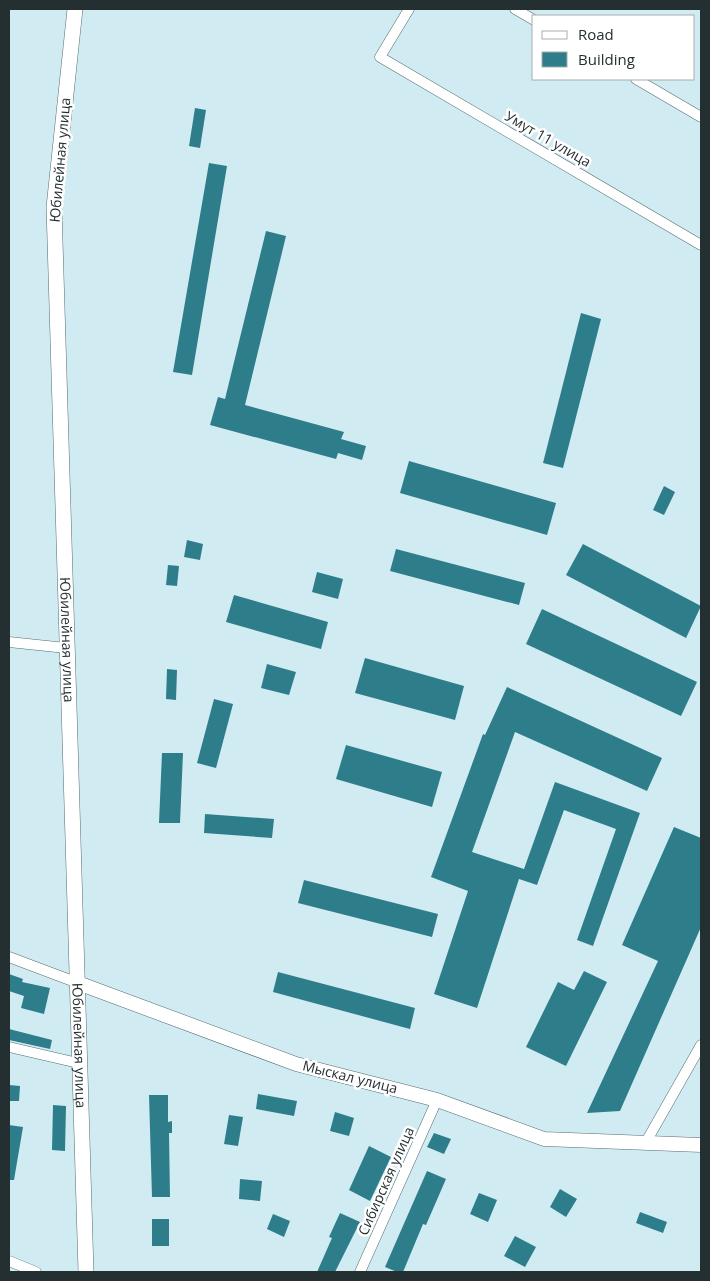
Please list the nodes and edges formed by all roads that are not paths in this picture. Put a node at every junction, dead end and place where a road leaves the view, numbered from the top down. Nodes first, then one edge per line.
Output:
1 (76, 9) edge
2 (409, 9) edge
3 (515, 9) edge
4 (532, 19) edge
5 (638, 80) edge
6 (701, 117) edge
7 (701, 245) edge
8 (9, 642) edge
9 (66, 648) junction
10 (9, 957) edge
11 (78, 983) junction
12 (701, 1045) edge
13 (9, 1047) edge
14 (78, 1063) junction
15 (437, 1100) junction
16 (646, 1142) junction
17 (701, 1145) edge
18 (9, 1261) edge
19 (36, 1272) edge
20 (86, 1272) edge
21 (360, 1272) edge

1 - 9 main road, Юбилейная улица
2 - 7 street, Умут 11 улица
3 - 4 street
5 - 6 street
8 - 9 street
9 - 11 main road, Юбилейная улица
10 - 11 street, Мыскал улица
11 - 14 main road, Юбилейная улица
11 - 15 street, Мыскал улица
12 - 16 street
13 - 14 street
14 - 20 main road, Юбилейная улица
15 - 16 street, Мыскал улица
15 - 21 street, Сибирская улица
16 - 17 street, Мыскал улица
18 - 19 street

